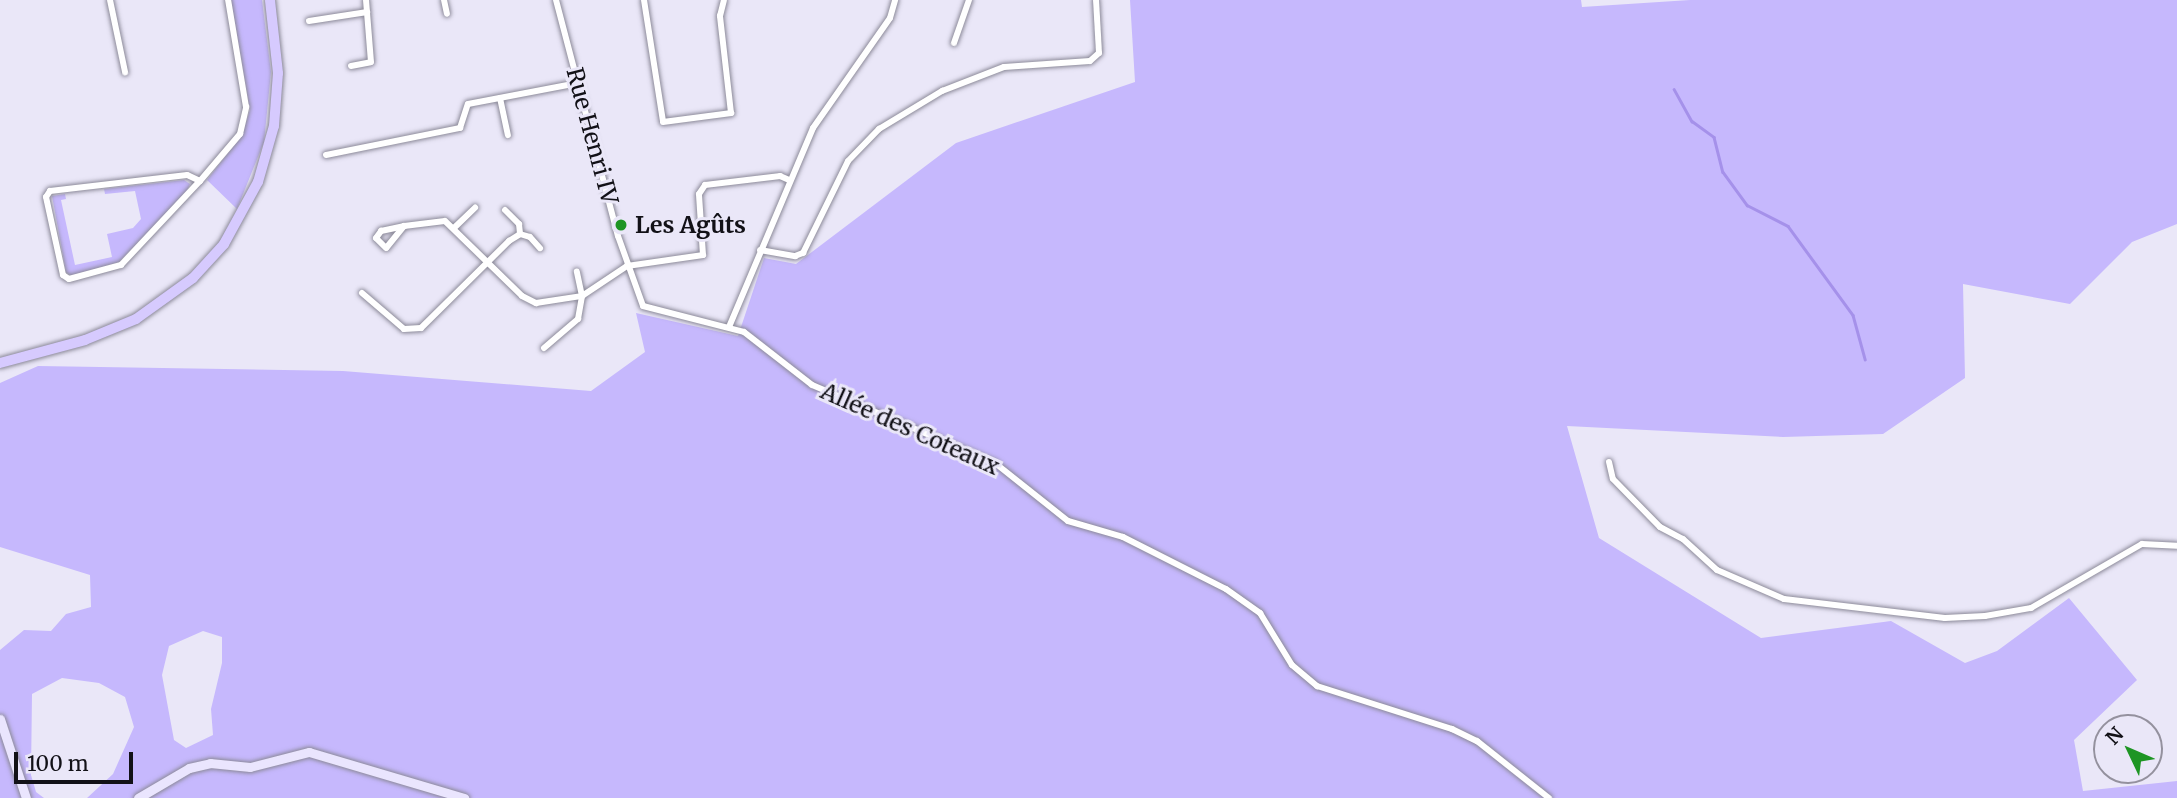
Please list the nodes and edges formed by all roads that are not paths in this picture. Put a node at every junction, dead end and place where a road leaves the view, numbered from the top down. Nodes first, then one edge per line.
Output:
1 (110, 0) edge
2 (228, 0) edge
3 (270, 0) edge
4 (366, 0) edge
5 (444, 0) edge
6 (556, 0) edge
7 (644, 0) edge
8 (724, 0) edge
9 (895, 0) edge
10 (969, 0) edge
11 (1096, 0) edge
12 (367, 12) junction
13 (447, 14) dead end
14 (309, 21) dead end
15 (954, 43) dead end
16 (351, 66) dead end
17 (125, 72) dead end
18 (578, 83) junction
19 (500, 98) junction
20 (508, 135) dead end
21 (326, 155) dead end
22 (789, 180) junction
23 (200, 181) junction
24 (475, 208) dead end
25 (505, 210) dead end
26 (404, 226) dead end
27 (455, 227) junction
28 (520, 234) junction
29 (540, 248) dead end
30 (760, 250) junction
31 (490, 261) junction
32 (626, 266) junction
33 (577, 272) dead end
34 (362, 293) dead end
35 (582, 296) junction
36 (729, 327) junction
37 (544, 348) dead end
38 (0, 363) edge
39 (1609, 462) dead end
40 (2177, 546) edge
41 (0, 719) edge
42 (26, 798) edge
43 (138, 798) edge
44 (464, 798) edge
45 (1549, 798) edge

1 - 17 street
2 - 23 street
3 - 38 main road
4 - 12 street
5 - 13 street
6 - 18 street, Rue Henri IV
7 - 8 street
9 - 22 street
10 - 15 street
11 - 30 street
12 - 14 street
12 - 16 street
18 - 19 street
18 - 32 street, Rue Henri IV
19 - 20 street
19 - 21 street
22 - 30 street
22 - 32 street
23 - 23 street
24 - 27 street
25 - 28 street
26 - 27 street
27 - 31 street
28 - 29 street
28 - 31 street
30 - 36 street
31 - 34 street
31 - 35 street
32 - 35 street
32 - 36 street, Rue Henri IV
33 - 35 street
35 - 37 street
36 - 45 street, Allée des Coteaux
39 - 40 street
41 - 42 street
43 - 44 street

